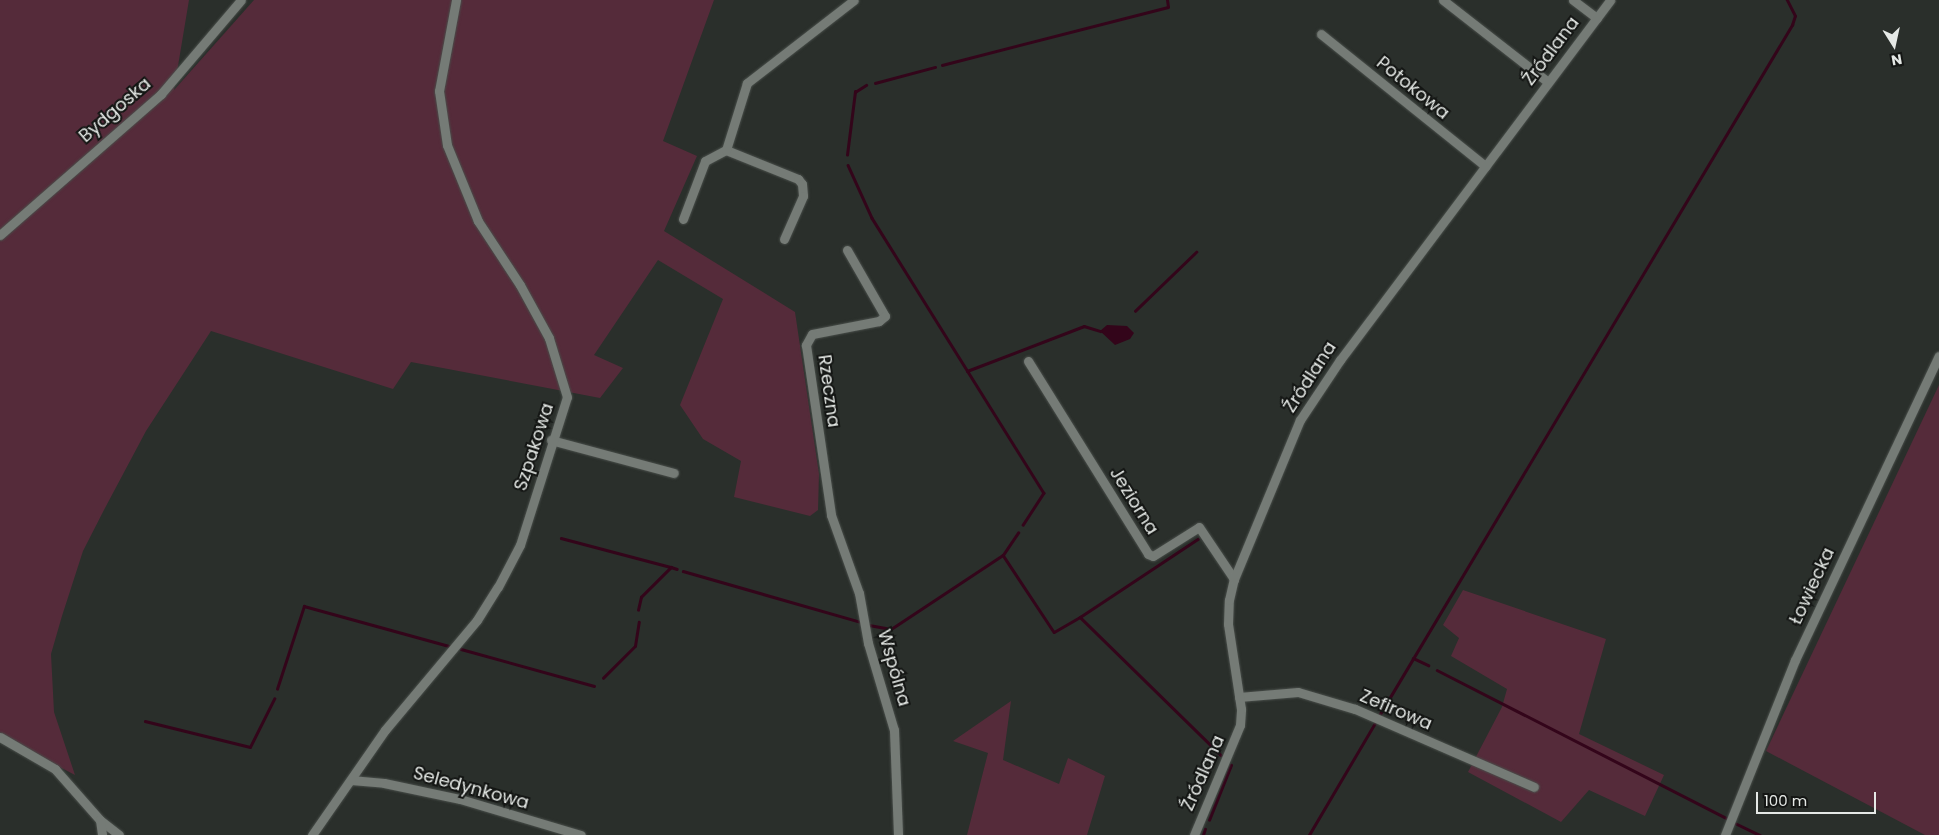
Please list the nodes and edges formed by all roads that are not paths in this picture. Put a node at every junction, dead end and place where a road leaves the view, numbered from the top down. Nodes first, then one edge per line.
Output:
1 (241, 0) edge
2 (456, 0) edge
3 (854, 0) edge
4 (1443, 0) edge
5 (1573, 0) edge
6 (1610, 0) edge
7 (1597, 18) junction
8 (1321, 34) dead end
9 (1548, 82) junction
10 (726, 150) junction
11 (1485, 166) junction
12 (683, 219) dead end
13 (0, 235) edge
14 (784, 239) dead end
15 (847, 250) dead end
16 (1939, 356) edge
17 (1028, 361) dead end
18 (551, 440) junction
19 (674, 473) dead end
20 (831, 515) joint
21 (1234, 579) junction
22 (1239, 696) junction
23 (0, 737) edge
24 (351, 780) junction
25 (1534, 787) dead end
26 (100, 820) junction
27 (102, 835) edge
28 (119, 835) edge
29 (312, 835) edge
30 (581, 835) edge
31 (898, 835) edge
32 (1194, 835) edge
33 (1725, 835) edge

1 - 13 street, Bydgoska
2 - 18 street, Szpakowa
3 - 10 street
4 - 9 street
5 - 7 street
6 - 7 street, Źródlana
7 - 9 street, Źródlana
8 - 11 street, Potokowa
9 - 11 street, Źródlana
10 - 12 street
10 - 14 street
11 - 21 street, Źródlana
15 - 20 street, Rzeczna
16 - 33 street, Łowiecka
17 - 21 street, Jeziorna
18 - 19 street
18 - 24 street, Szpakowa
20 - 31 street, Wspólna
21 - 22 street, Źródlana
22 - 25 street, Zefirowa
22 - 32 street, Źródlana
23 - 26 street
24 - 29 street, Szpakowa
24 - 30 street, Seledynkowa
26 - 27 street
26 - 28 street

